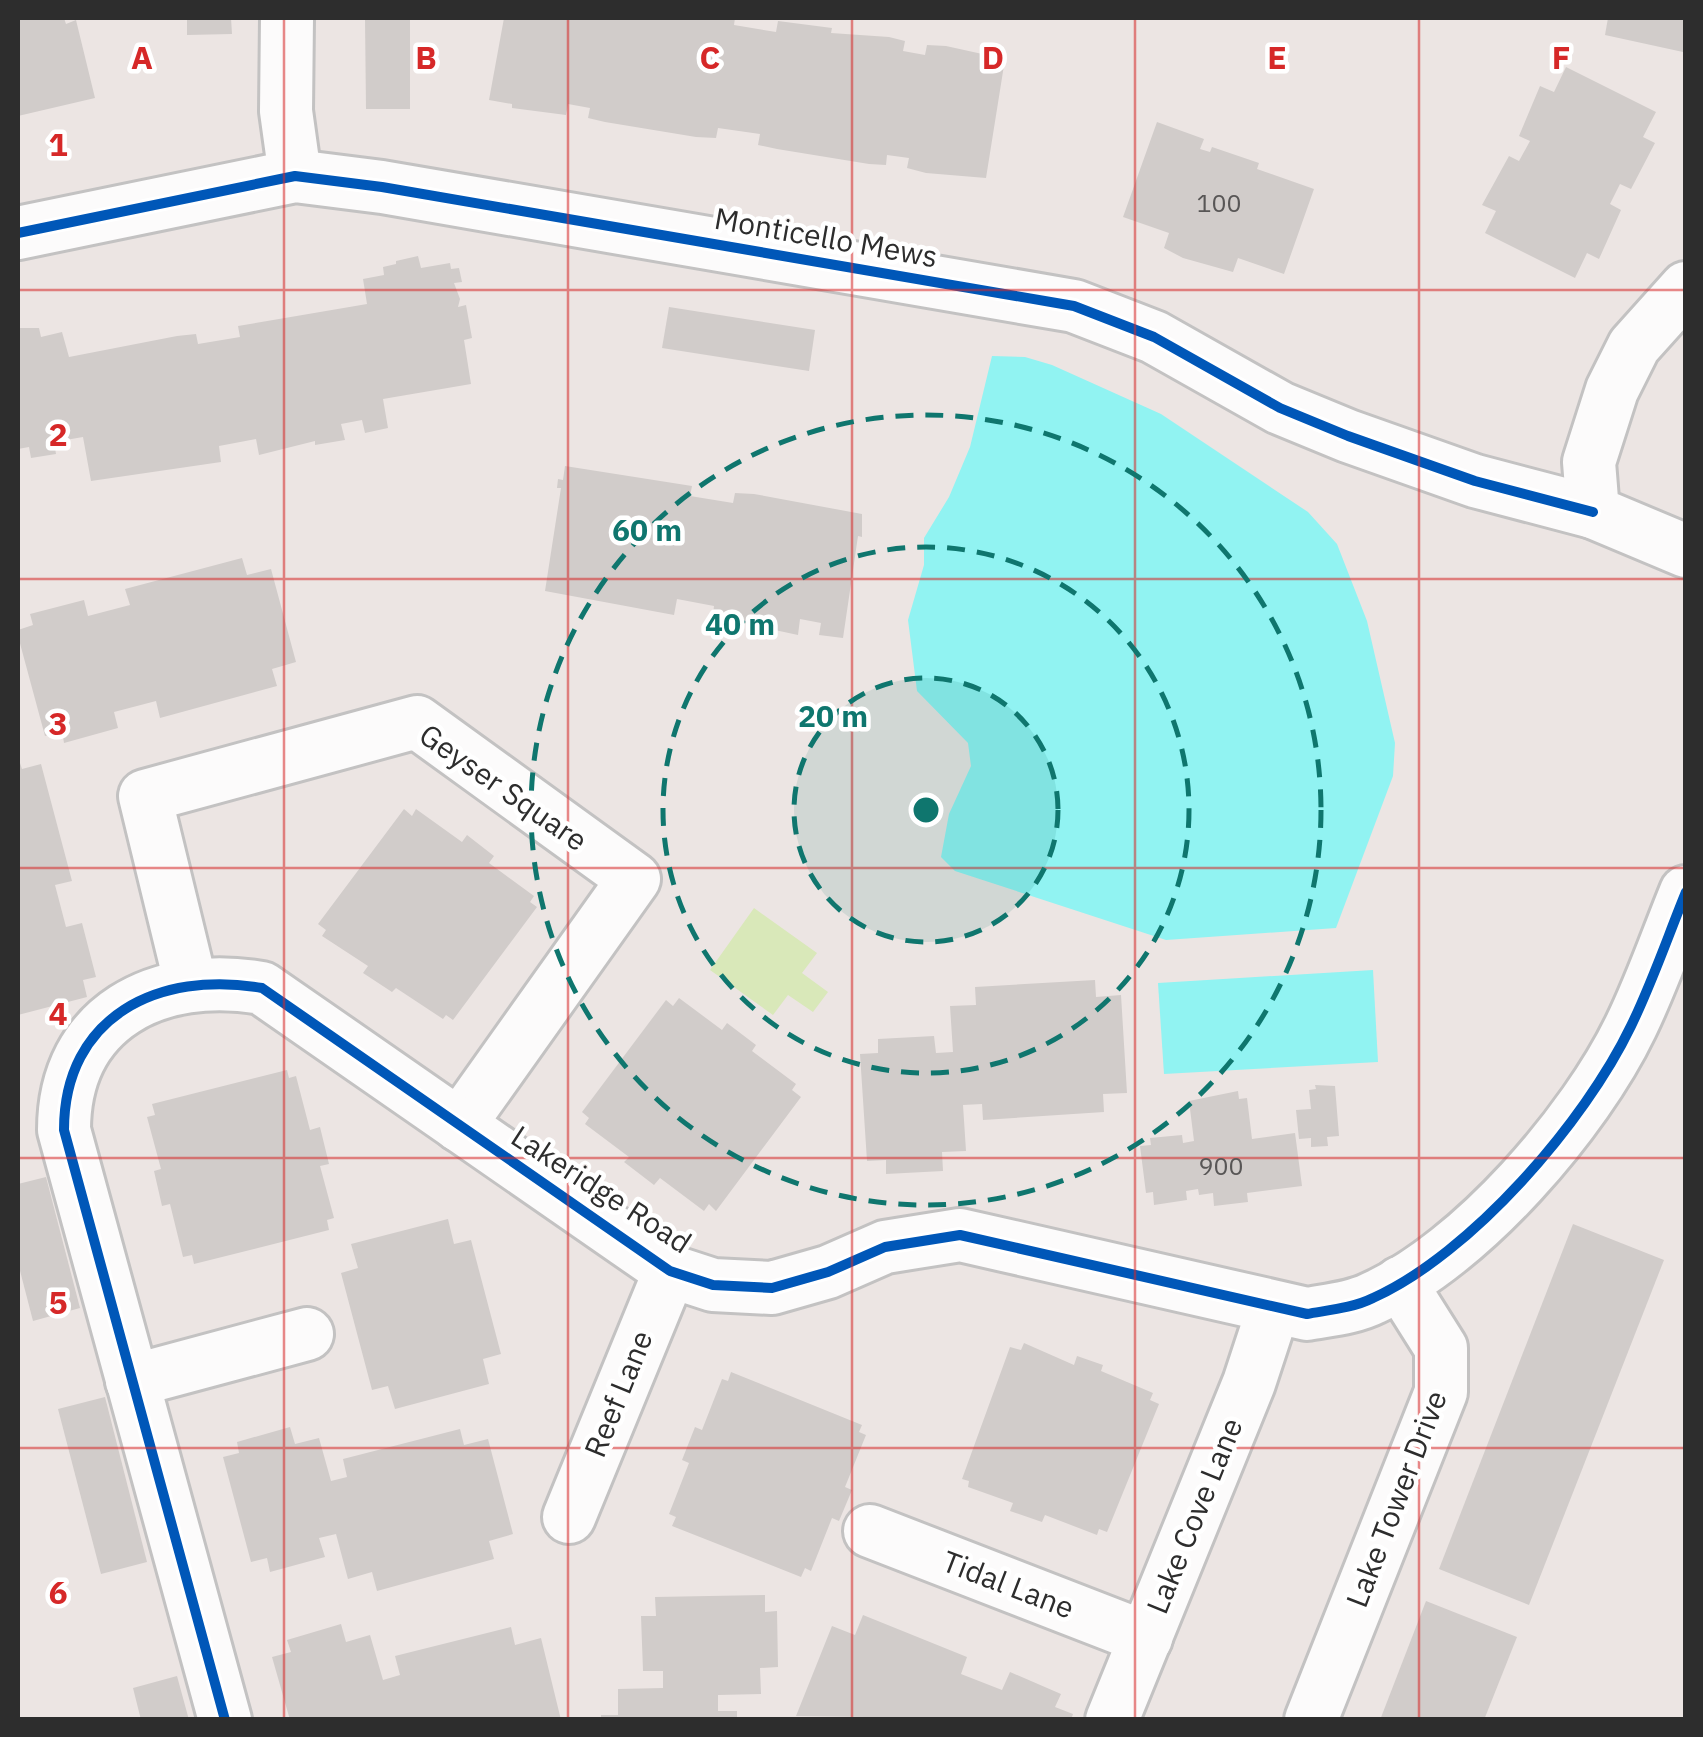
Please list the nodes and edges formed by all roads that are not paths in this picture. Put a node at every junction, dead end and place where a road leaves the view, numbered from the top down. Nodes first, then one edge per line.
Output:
1 (287, 18) edge
2 (295, 176) junction
3 (18, 234) edge
4 (1686, 288) edge
5 (1594, 512) junction
6 (1686, 551) edge
7 (1686, 892) edge
8 (191, 986) junction
9 (459, 1125) junction
10 (670, 1271) junction
11 (1400, 1283) junction
12 (1273, 1310) junction
13 (308, 1334) dead end
14 (132, 1381) junction
15 (568, 1518) dead end
16 (870, 1531) dead end
17 (1146, 1638) junction
18 (225, 1720) edge
19 (1112, 1720) edge
20 (1311, 1720) edge

1 - 2 street
2 - 3 street, Monticello Mews
2 - 5 street, Monticello Mews
4 - 5 street
5 - 6 street, Monticello Mews
7 - 11 street, Lakeridge Road
8 - 9 street, Lakeridge Road
8 - 9 street, Geyser Square
8 - 14 street, Lakeridge Road
9 - 10 street, Lakeridge Road
10 - 12 street, Lakeridge Road
10 - 15 street, Reef Lane
11 - 12 street, Lakeridge Road
11 - 20 street, Lake Tower Drive
12 - 17 street, Lake Cove Lane
13 - 14 street
14 - 18 street, Lakeridge Road
16 - 17 street, Tidal Lane
17 - 19 street, Lake Cove Lane

